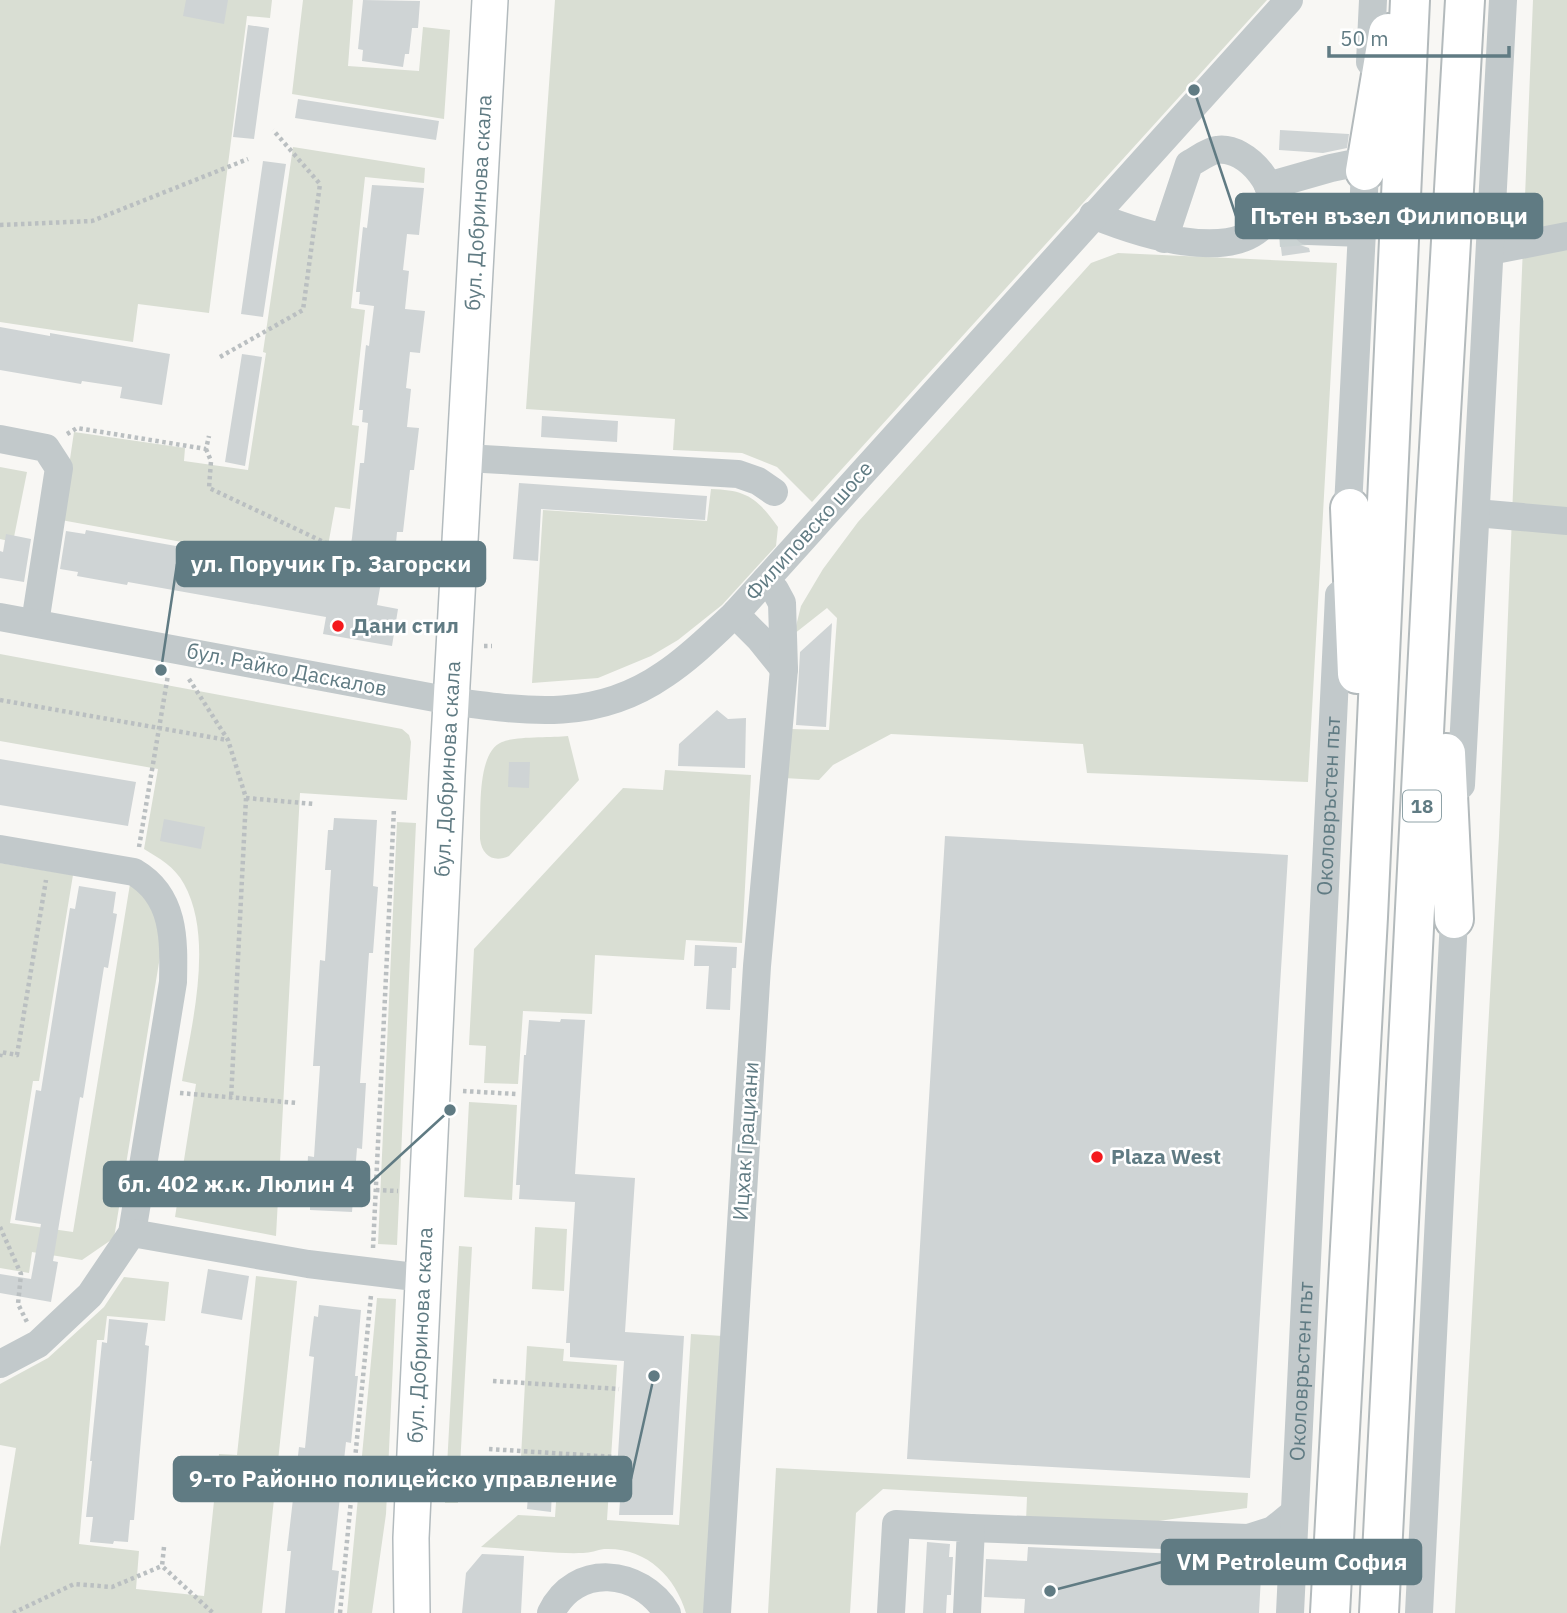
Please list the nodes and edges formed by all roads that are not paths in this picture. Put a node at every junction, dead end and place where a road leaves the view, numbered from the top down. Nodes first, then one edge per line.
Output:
1 (490, 0) edge
2 (1373, 0) edge
3 (1394, 0) edge
4 (1410, 0) edge
5 (1465, 0) edge
6 (1503, 0) edge
7 (1284, 5) edge
8 (1365, 166) junction
9 (1268, 186) junction
10 (1093, 215) junction
11 (1308, 231) tunnel mouth
12 (1362, 233) junction
13 (1567, 236) edge
14 (1164, 239) junction
15 (1490, 251) junction
16 (0, 439) edge
17 (466, 458) junction
18 (775, 492) dead end
19 (1350, 508) junction
20 (1476, 513) junction
21 (1435, 517) junction
22 (1567, 521) edge
23 (765, 581) junction
24 (735, 614) junction
25 (0, 617) edge
26 (35, 623) junction
27 (784, 669) junction
28 (451, 701) junction
29 (0, 849) edge
30 (1368, 917) junction
31 (1454, 919) junction
32 (132, 1233) junction
33 (423, 1278) junction
34 (0, 1364) edge
35 (1294, 1513) junction
36 (971, 1528) junction
37 (411, 1538) junction
38 (400, 1613) edge
39 (412, 1613) edge
40 (551, 1613) edge
41 (667, 1613) edge
42 (717, 1613) edge
43 (891, 1613) edge
44 (967, 1613) edge
45 (1290, 1613) edge
46 (1329, 1613) edge
47 (1379, 1613) edge
48 (1419, 1613) edge

1 - 17 main road, бул. Добринова скала
2 - 8 street, Околовръстен път
3 - 8 highway
4 - 30 highway, Околовръстен път / 18
5 - 21 highway, 18
6 - 15 street
7 - 10 street, Филиповско шосе
8 - 9 street
8 - 12 street, Околовръстен път
9 - 14 street
9 - 14 street
10 - 14 street
10 - 23 street, Филиповско шосе
11 - 12 street
12 - 19 street, Околовръстен път
13 - 15 street
15 - 20 street
16 - 26 street
17 - 18 street
17 - 28 main road, бул. Добринова скала
19 - 30 highway
19 - 35 street, Околовръстен път
20 - 22 street
20 - 31 street
21 - 31 highway
21 - 47 highway, 18
23 - 24 street, Филиповско шосе
23 - 27 street, Ицхак Грациани
24 - 27 street
24 - 28 street, Филиповско шосе
25 - 26 street, бул. Райко Даскалов
26 - 28 street, бул. Райко Даскалов
27 - 42 street, Ицхак Грациани
28 - 33 main road, бул. Добринова скала
29 - 32 street
30 - 46 highway, Околовръстен път / 18
31 - 48 street
32 - 33 street
32 - 34 street
33 - 37 main road, бул. Добринова скала
35 - 36 street
35 - 45 street, Околовръстен път
36 - 43 street
36 - 44 street
37 - 38 main road, бул. Добринова скала
37 - 39 main road, бул. Добринова скала
40 - 41 street

